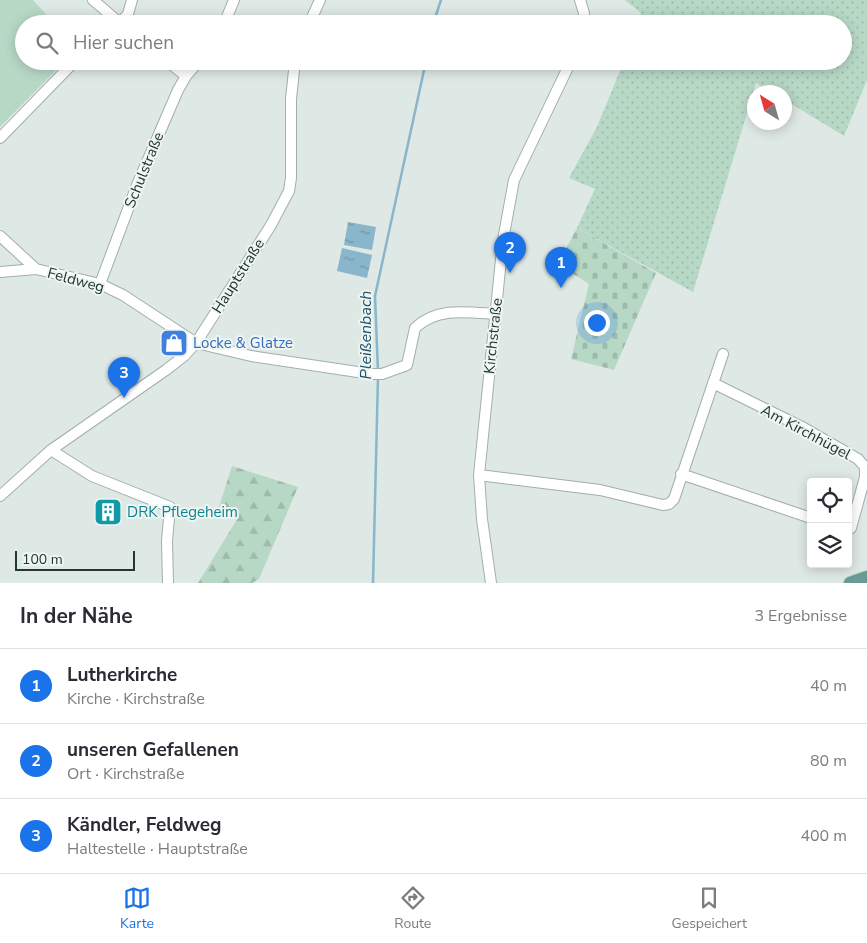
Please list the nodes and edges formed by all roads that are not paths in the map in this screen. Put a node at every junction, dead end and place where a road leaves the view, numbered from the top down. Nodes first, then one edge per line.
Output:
1 (93, 0) edge
2 (132, 0) edge
3 (234, 0) edge
4 (320, 0) edge
5 (580, 0) edge
6 (109, 15) edge
7 (127, 15) edge
8 (228, 15) edge
9 (314, 15) edge
10 (584, 15) edge
11 (67, 70) edge
12 (178, 70) edge
13 (191, 70) edge
14 (294, 70) edge
15 (567, 70) edge
16 (186, 76) junction
17 (0, 138) edge
18 (0, 236) edge
19 (36, 269) junction
20 (0, 272) edge
21 (100, 284) junction
22 (495, 314) junction
23 (196, 342) junction
24 (723, 354) dead end
25 (713, 384) junction
26 (51, 450) junction
27 (681, 474) junction
28 (479, 475) junction
29 (0, 496) edge
30 (807, 517) edge
31 (852, 524) edge
32 (867, 577) edge
33 (168, 583) edge
34 (491, 583) edge
35 (850, 583) edge

1 - 6 street
2 - 7 street
3 - 8 street
4 - 9 street
5 - 10 street
11 - 17 street
12 - 16 street
13 - 16 street, Schulstraße
14 - 23 street, Hauptstraße
15 - 22 street, Kirchstraße
16 - 21 street, Schulstraße
18 - 19 street
19 - 20 street, Feldweg
19 - 21 street, Feldweg
21 - 23 street, Feldweg
22 - 23 street, Feldweg
22 - 28 street, Kirchstraße
23 - 26 street, Hauptstraße
24 - 25 street
25 - 27 street
25 - 31 street, Am Kirchhügel
26 - 29 street, Hauptstraße
26 - 33 street
27 - 28 street
27 - 30 street
28 - 34 street, Kirchstraße
32 - 35 main road

